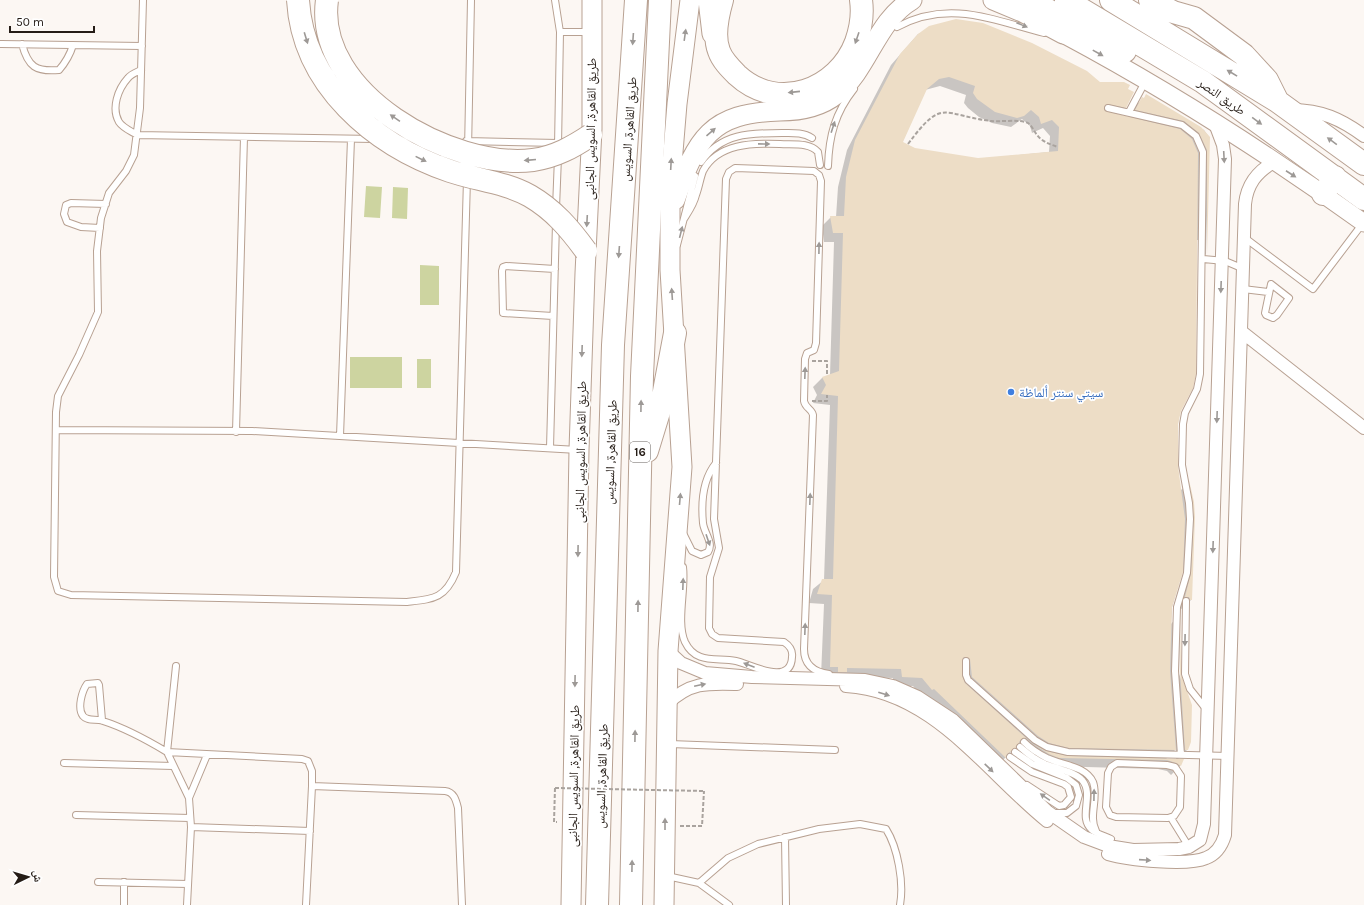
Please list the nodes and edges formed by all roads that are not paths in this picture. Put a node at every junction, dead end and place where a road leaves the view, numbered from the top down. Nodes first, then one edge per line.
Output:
1 (143, 0) edge
2 (298, 0) edge
3 (327, 0) edge
4 (471, 0) edge
5 (555, 0) edge
6 (592, 0) edge
7 (636, 0) edge
8 (660, 0) edge
9 (690, 0) edge
10 (708, 0) edge
11 (722, 0) edge
12 (861, 0) edge
13 (1029, 0) edge
14 (1111, 0) edge
15 (1150, 0) edge
16 (1167, 0) edge
17 (990, 5) edge
18 (914, 6) edge
19 (1194, 18) junction
20 (1068, 19) edge
21 (897, 26) dead end
22 (560, 32) junction
23 (592, 32) junction
24 (875, 42) junction
25 (1, 44) dead end
26 (22, 44) junction
27 (73, 45) junction
28 (142, 46) junction
29 (718, 50) junction
30 (141, 70) junction
31 (1146, 80) junction
32 (1284, 105) junction
33 (1108, 108) dead end
34 (1129, 112) junction
35 (1213, 120) junction
36 (137, 135) junction
37 (592, 135) junction
38 (1364, 136) edge
39 (244, 137) junction
40 (812, 138) dead end
41 (350, 139) junction
42 (398, 140) dead end
43 (414, 140) dead end
44 (453, 141) dead end
45 (461, 141) dead end
46 (469, 141) junction
47 (558, 143) junction
48 (468, 157) dead end
49 (701, 162) dead end
50 (1274, 162) junction
51 (1364, 164) edge
52 (468, 165) dead end
53 (820, 165) dead end
54 (828, 166) dead end
55 (695, 176) dead end
56 (1329, 186) junction
57 (1364, 199) edge
58 (106, 204) junction
59 (677, 218) junction
60 (1364, 223) edge
61 (100, 228) junction
62 (1244, 238) junction
63 (586, 251) junction
64 (1203, 259) junction
65 (1221, 260) junction
66 (555, 269) junction
67 (1244, 269) junction
68 (1243, 289) junction
69 (1268, 292) junction
70 (553, 316) junction
71 (1242, 332) junction
72 (675, 333) junction
73 (1364, 428) edge
74 (56, 430) junction
75 (236, 432) junction
76 (340, 436) junction
77 (461, 442) junction
78 (550, 448) junction
79 (579, 450) junction
80 (716, 462) junction
81 (640, 469) junction
82 (678, 520) junction
83 (675, 546) junction
84 (1186, 601) dead end
85 (668, 651) junction
86 (966, 661) dead end
87 (176, 666) dead end
88 (838, 674) dead end
89 (847, 674) dead end
90 (879, 682) junction
91 (666, 704) junction
92 (1208, 710) junction
93 (102, 720) junction
94 (666, 744) junction
95 (835, 750) dead end
96 (167, 752) junction
97 (207, 754) junction
98 (1181, 754) junction
99 (1206, 755) junction
100 (1229, 756) junction
101 (1010, 757) dead end
102 (64, 763) dead end
103 (174, 766) junction
104 (1009, 775) junction
105 (312, 786) junction
106 (189, 798) junction
107 (1048, 812) junction
108 (76, 815) dead end
109 (190, 818) junction
110 (1170, 818) junction
111 (191, 827) junction
112 (310, 831) junction
113 (785, 837) junction
114 (1111, 839) dead end
115 (1118, 842) dead end
116 (1189, 847) junction
117 (1157, 850) junction
118 (665, 876) junction
119 (98, 882) dead end
120 (124, 882) junction
121 (700, 883) junction
122 (188, 884) junction
123 (124, 905) edge
124 (187, 905) edge
125 (306, 905) edge
126 (462, 905) edge
127 (571, 905) edge
128 (597, 905) edge
129 (631, 905) edge
130 (664, 905) edge
131 (729, 905) edge
132 (786, 905) edge
133 (900, 905) edge

1 - 28 lane
2 -> 63 highway, bridge
37 -> 3 highway, bridge
4 - 46 lane
5 - 22 lane
6 - 23 main road, طريق القاهرة, السويس الجانبى
7 -> 128 highway, طريق القاهرة, السويس
81 -> 8 highway, طريق القاهرة, السويس / 16
59 -> 9 main road
10 - 29 main road
11 - 29 highway
12 -> 29 highway
13 - 20 highway, طريق النصر
32 -> 14 highway, طريق النصر
15 - 19 highway
16 - 19 main road
17 -> 20 main road
18 - 21 lane
18 - 24 main road
19 - 32 highway
20 -> 31 street
20 -> 56 highway, طريق النصر
22 - 23 lane
22 - 47 lane
23 - 37 main road, طريق القاهرة, السويس الجانبى
54 -> 24 lane
59 -> 24 main road
25 - 26 lane
26 - 27 lane
26 - 27 lane
27 - 28 lane
28 - 30 lane
30 - 36 lane
30 - 36 lane
31 - 34 lane
31 - 35 street
32 - 38 street
51 -> 32 highway, طريق النصر
33 - 34 lane
34 - 64 lane
35 - 50 street
35 -> 65 street
36 - 39 lane
36 - 58 lane
37 -> 63 main road, طريق القاهرة, السويس الجانبى
39 - 41 lane
39 - 75 lane
40 - 49 lane
41 - 42 lane
41 - 76 lane
43 - 44 lane
45 - 46 lane
46 - 47 lane
46 - 48 lane
47 - 66 lane
50 -> 56 street
50 - 62 street
52 - 77 lane
59 -> 53 lane
55 - 59 lane
56 - 57 highway, طريق النصر
56 - 60 street
58 - 61 lane
58 - 61 lane
72 -> 59 main road
60 - 62 lane
61 - 74 lane
62 - 67 street
63 -> 79 main road, طريق القاهرة, السويس الجانبى
64 - 65 lane
64 - 98 lane
65 - 67 lane
65 -> 92 street
66 - 70 lane
66 - 70 lane
67 - 68 street
68 - 69 lane
68 - 71 street
69 - 69 lane
70 - 78 lane
71 - 73 street
71 - 100 street
72 - 81 highway
82 -> 72 main road
74 - 75 lane
74 - 77 lane
75 - 76 lane
76 - 77 lane
77 - 78 lane
78 - 79 lane
79 -> 127 main road, طريق القاهرة, السويس الجانبى
80 -> 82 lane
80 -> 83 lane
88 -> 80 lane
129 -> 81 highway, طريق القاهرة, السويس / 16
82 - 83 main road
83 - 85 main road
84 -> 92 lane
85 - 90 street
85 - 91 main road
86 - 98 lane
87 - 96 lane
89 - 90 lane
90 - 104 street
91 - 94 main road
91 -> 100 street
92 - 99 street
93 - 93 lane
93 - 96 lane
94 - 95 lane
118 -> 94 main road
96 - 97 lane
96 - 103 lane
97 - 105 lane
97 - 106 lane
98 - 99 lane
99 - 100 lane
99 - 116 street
101 -> 104 lane
102 - 103 lane
103 - 106 lane
104 - 107 street
105 - 112 lane
105 - 126 lane
106 - 109 lane
114 -> 107 lane
107 - 117 street
108 - 109 lane
109 - 111 lane
110 - 110 lane
110 - 116 lane
111 - 112 lane
111 - 122 lane
112 - 125 lane
113 - 121 lane
113 - 132 lane
113 - 133 lane
115 - 117 lane
116 - 117 street
118 - 121 lane
118 - 130 main road
119 - 120 lane
120 - 122 lane
120 - 123 lane
121 - 131 lane
122 - 124 lane

